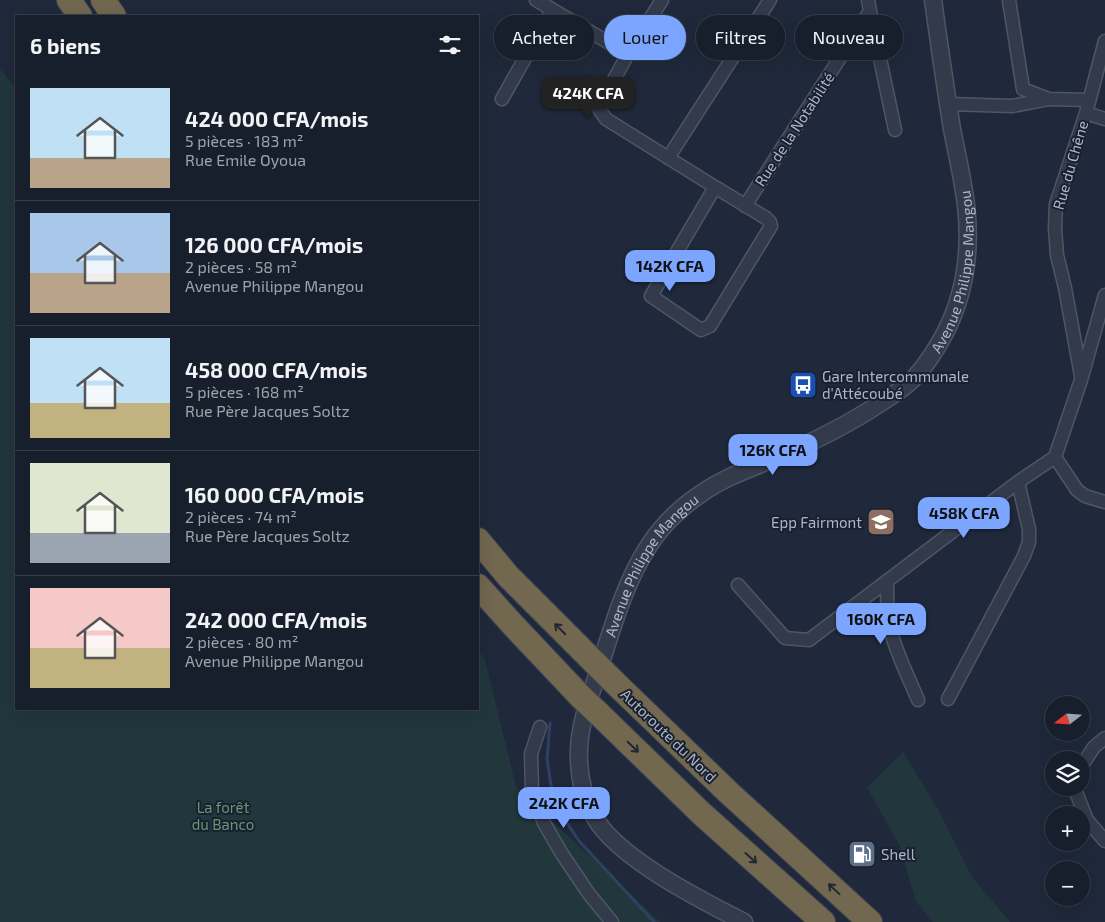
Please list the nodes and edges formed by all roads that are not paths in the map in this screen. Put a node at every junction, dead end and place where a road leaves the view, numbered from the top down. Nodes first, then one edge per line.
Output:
1 (103, 0) edge
2 (536, 0) edge
3 (662, 0) edge
4 (770, 0) edge
5 (933, 0) edge
6 (1010, 0) edge
7 (869, 5) edge
8 (552, 10) junction
9 (113, 15) edge
10 (653, 15) edge
11 (604, 40) edge
12 (1105, 41) edge
13 (625, 60) edge
14 (502, 99) dead end
15 (1049, 99) junction
16 (1089, 100) junction
17 (948, 104) junction
18 (1086, 113) junction
19 (1105, 119) edge
20 (895, 130) dead end
21 (668, 158) junction
22 (715, 187) junction
23 (745, 206) junction
24 (1105, 295) edge
25 (1082, 380) junction
26 (1055, 457) junction
27 (1018, 482) junction
28 (1105, 502) edge
29 (479, 541) edge
30 (887, 581) junction
31 (738, 585) dead end
32 (479, 587) edge
33 (918, 700) dead end
34 (948, 700) dead end
35 (540, 727) dead end
36 (1105, 738) edge
37 (1090, 753) edge
38 (1078, 796) edge
39 (1105, 841) edge
40 (612, 922) edge
41 (744, 922) edge
42 (823, 922) edge
43 (870, 922) edge

1 - 9 highway
2 - 8 street
3 - 10 street
4 - 21 street
5 - 17 street, Avenue Philippe Mangou
6 - 15 street
7 - 20 street
7 - 23 street, Rue de la Notabilité
8 - 11 street
8 - 14 street
12 - 16 street, Rue du Chêne
13 - 21 street
15 - 16 street
15 - 17 street
16 - 18 street, Rue du Chêne
17 - 41 street, Avenue Philippe Mangou
18 - 19 street
18 - 25 street, Rue du Chêne
21 - 22 street
22 - 23 street
22 - 23 street
24 - 25 street
25 - 26 street
26 - 27 street
26 - 28 street
27 - 30 street
27 - 34 street
43 -> 29 highway, Autoroute du Nord, bridge
30 - 31 street
30 - 33 street
32 -> 42 highway
35 - 40 street
36 - 37 street
38 - 39 street

